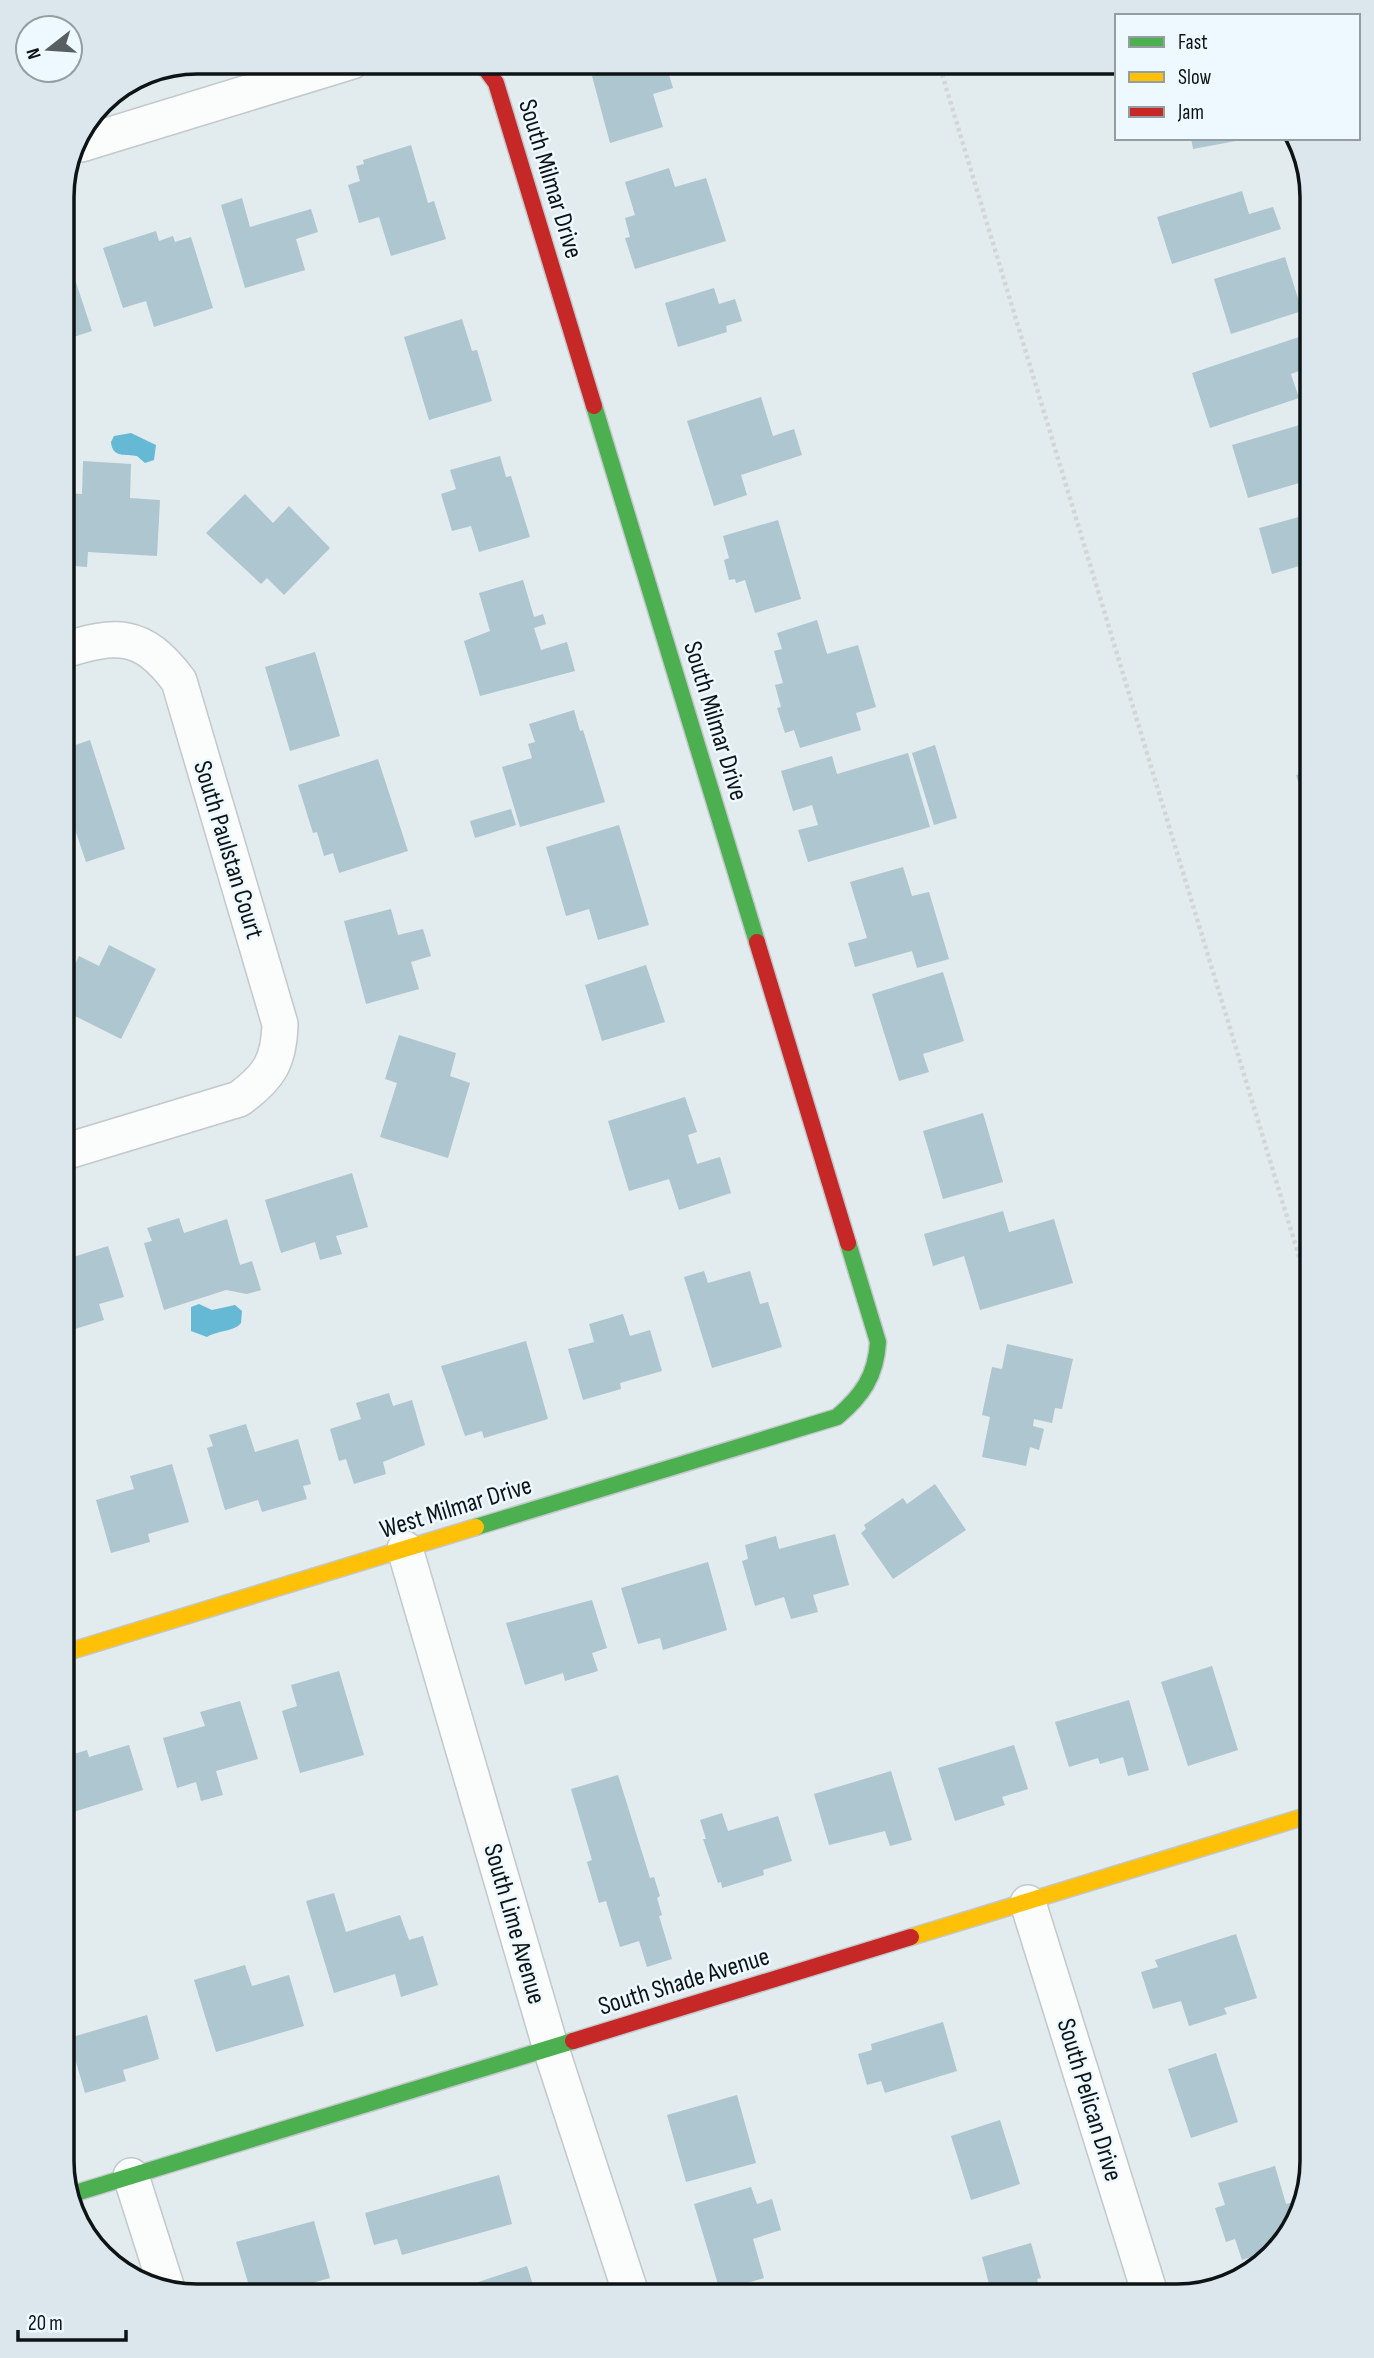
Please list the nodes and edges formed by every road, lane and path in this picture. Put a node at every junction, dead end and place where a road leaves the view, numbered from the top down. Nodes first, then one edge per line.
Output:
1 (310, 74) edge
2 (489, 74) edge
3 (942, 74) edge
4 (86, 143) edge
5 (74, 647) edge
6 (74, 1149) edge
7 (1300, 1260) edge
8 (861, 1399) joint
9 (405, 1549) junction
10 (74, 1650) edge
11 (1300, 1818) edge
12 (1028, 1903) junction
13 (551, 2049) junction
14 (131, 2176) junction
15 (78, 2192) edge
16 (164, 2280) edge
17 (628, 2284) edge
18 (1147, 2284) edge

1 - 4 street
2 - 8 street, South Milmar Drive
3 - 7 path
5 - 6 street, South Paulstan Court
8 - 9 street, West Milmar Drive
9 - 10 street, West Milmar Drive
9 - 13 street, South Lime Avenue
11 - 12 street, South Shade Avenue
12 - 13 street, South Shade Avenue
12 - 18 street, South Pelican Drive
13 - 14 street, South Shade Avenue
13 - 17 street, South Lime Avenue
14 - 15 street, South Shade Avenue
14 - 16 street

